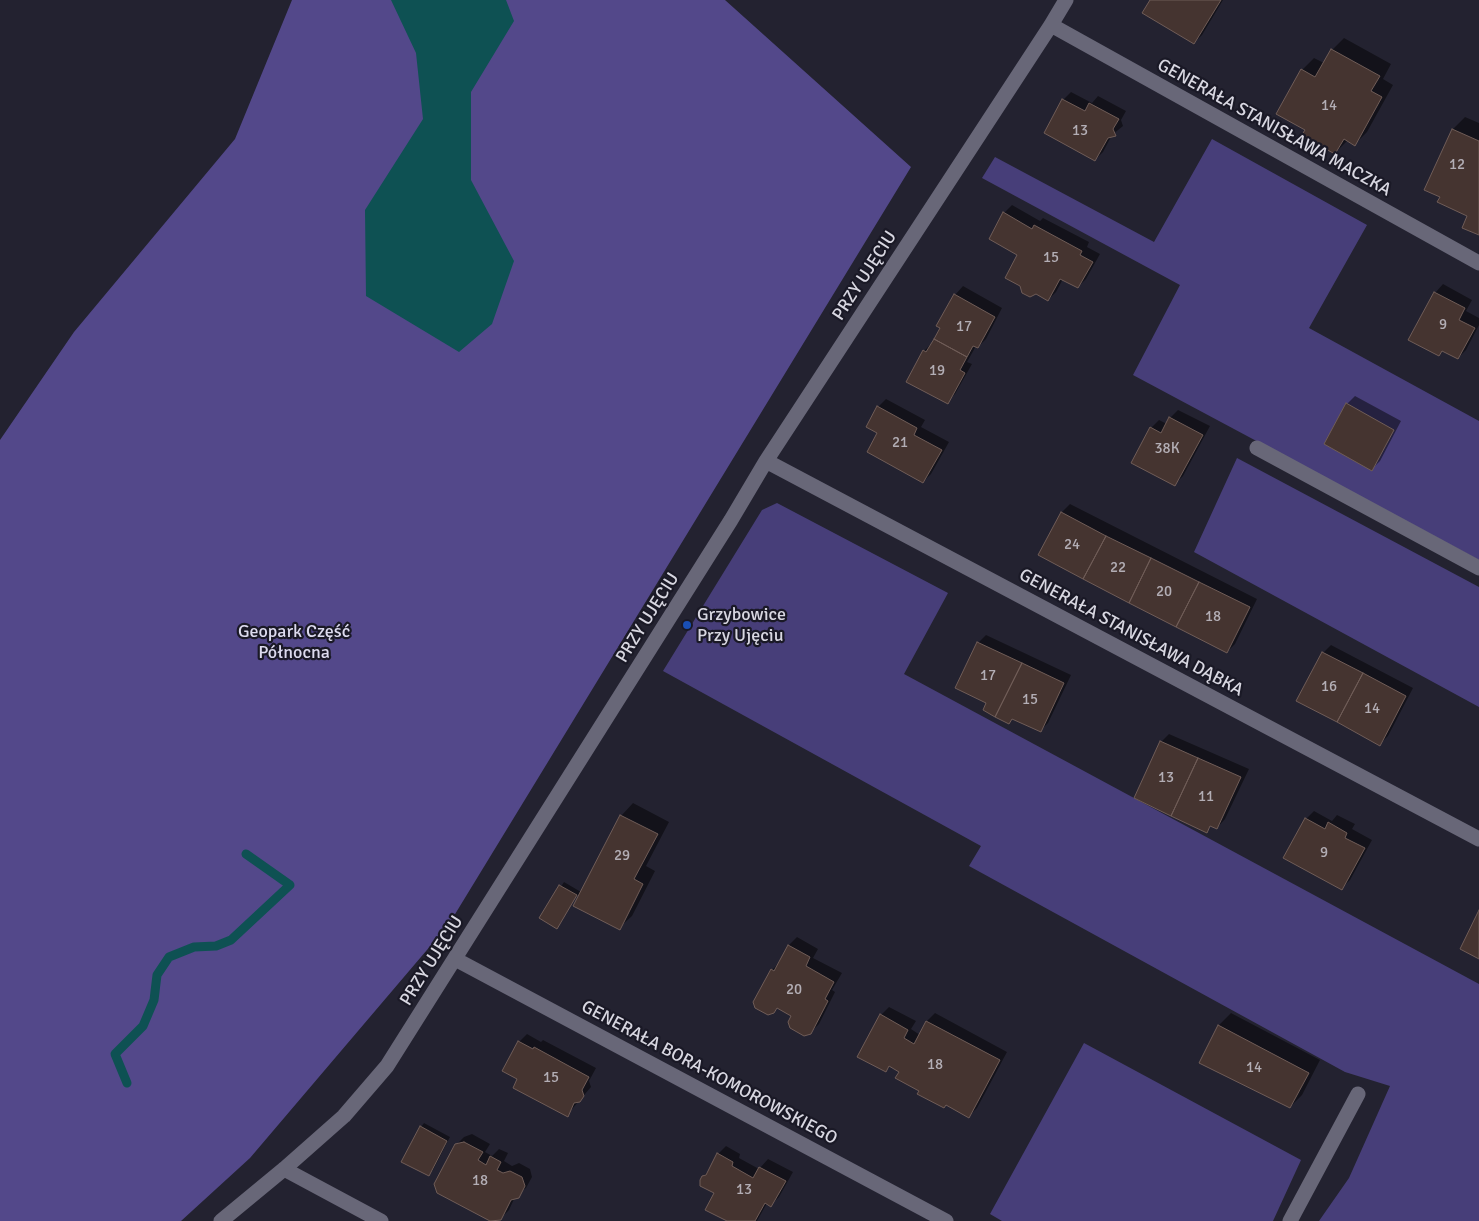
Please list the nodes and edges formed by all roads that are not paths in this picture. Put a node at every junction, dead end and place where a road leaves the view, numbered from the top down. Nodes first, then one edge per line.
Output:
1 (1066, 0) edge
2 (1051, 25) junction
3 (1479, 263) edge
4 (1257, 448) dead end
5 (766, 461) junction
6 (1479, 568) edge
7 (1479, 839) edge
8 (455, 959) junction
9 (1358, 1094) dead end
10 (284, 1169) junction
11 (221, 1221) edge
12 (381, 1221) edge
13 (946, 1221) edge
14 (1290, 1221) edge

1 - 2 street, PRZY UJĘCIU
2 - 3 street, GENERAŁA STANISŁAWA MACZKA
2 - 5 street, PRZY UJĘCIU
4 - 6 street
5 - 7 street, GENERAŁA STANISŁAWA DĄBKA
5 - 8 street, PRZY UJĘCIU
8 - 10 street, PRZY UJĘCIU
8 - 13 street, GENERAŁA BORA-KOMOROWSKIEGO
9 - 14 street
10 - 11 street, PRZY UJĘCIU
10 - 12 street

